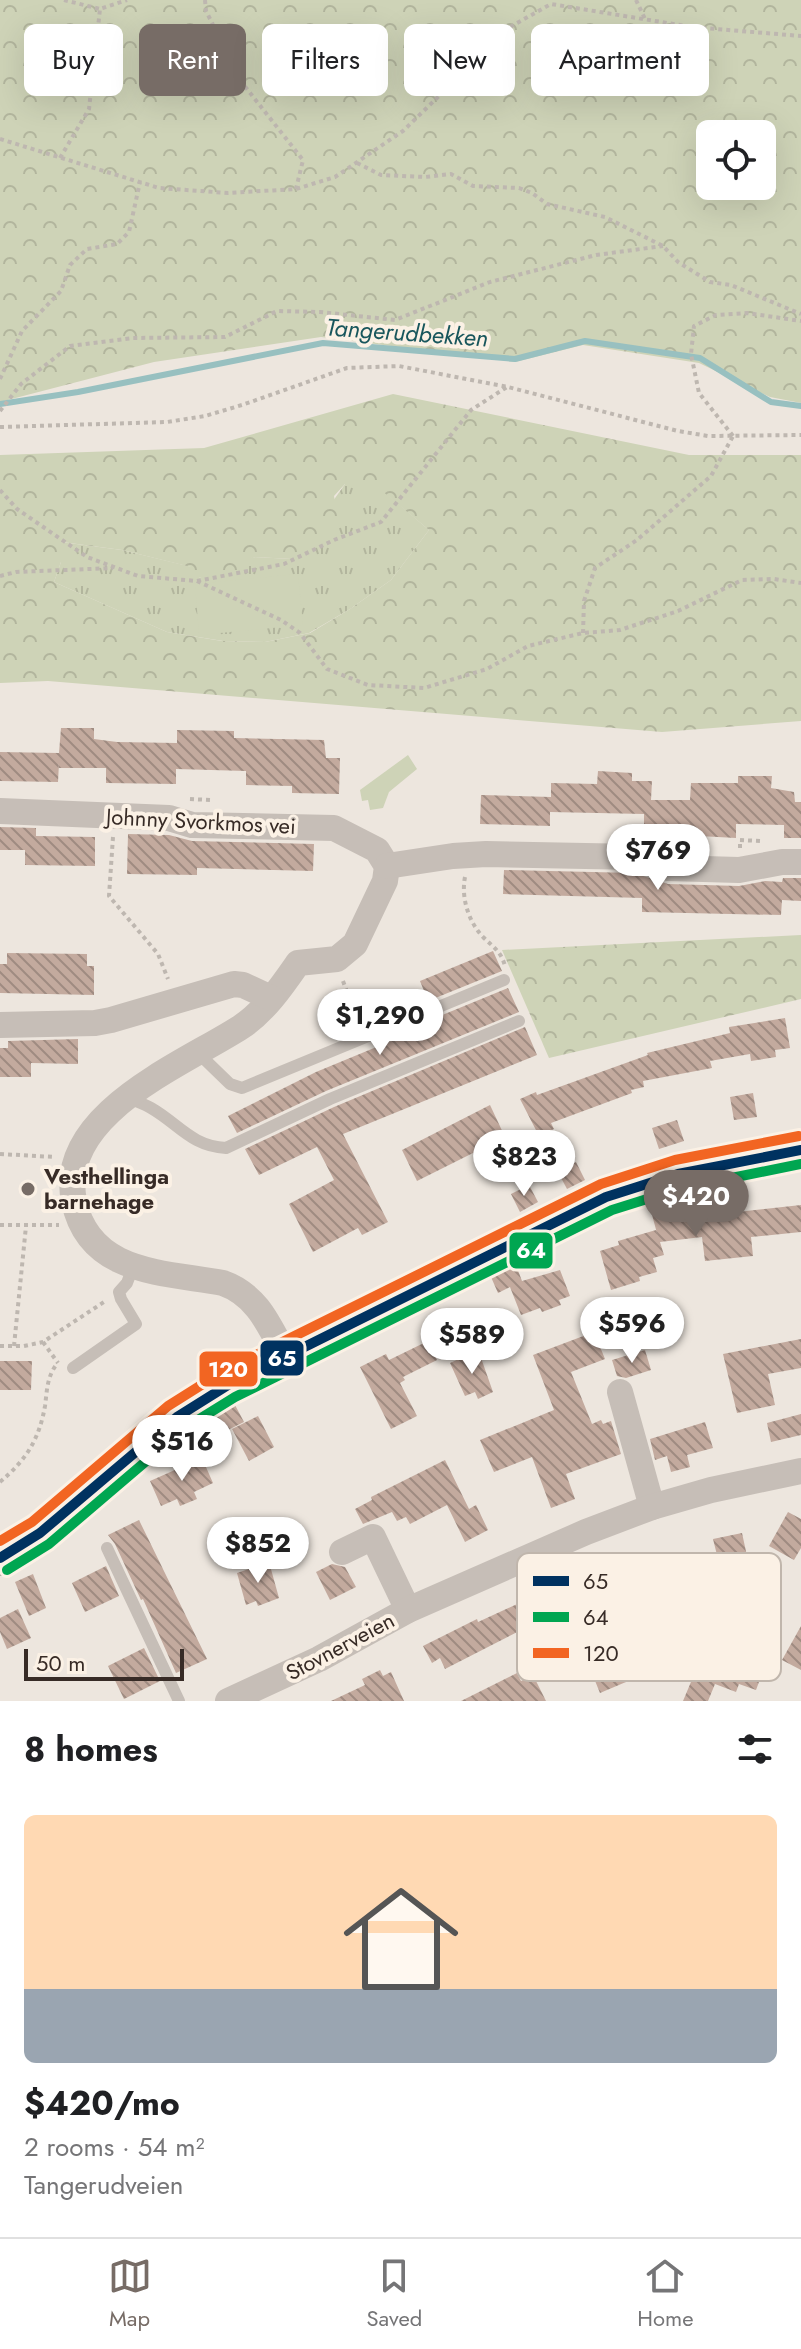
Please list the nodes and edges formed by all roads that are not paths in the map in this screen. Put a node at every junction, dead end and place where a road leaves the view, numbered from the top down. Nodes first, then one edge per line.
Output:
1 (0, 811) edge
2 (801, 862) edge
3 (387, 866) junction
4 (504, 980) road end
5 (271, 998) junction
6 (519, 1021) dead end
7 (0, 1025) edge
8 (197, 1052) junction
9 (127, 1097) junction
10 (801, 1150) edge
11 (133, 1267) junction
12 (285, 1355) junction
13 (73, 1368) dead end
14 (620, 1392) dead end
15 (801, 1471) edge
16 (652, 1507) junction
17 (107, 1548) dead end
18 (342, 1552) dead end
19 (538, 1553) edge
20 (0, 1558) edge
21 (517, 1562) edge
22 (408, 1610) junction
23 (179, 1701) edge
24 (228, 1701) edge

1 - 3 street, Johnny Svorkmos vei
2 - 3 street
3 - 5 street
4 - 8 lane
5 - 7 street
5 - 8 street
6 - 9 lane
8 - 9 street
9 - 11 street
10 - 12 street
11 - 12 street
11 - 13 lane
12 - 20 street
14 - 16 street
15 - 16 street, Stovnerveien
16 - 19 street, Stovnerveien
17 - 23 lane
18 - 22 street, Stovnerveien
21 - 22 street, Stovnerveien
22 - 24 street, Stovnerveien

